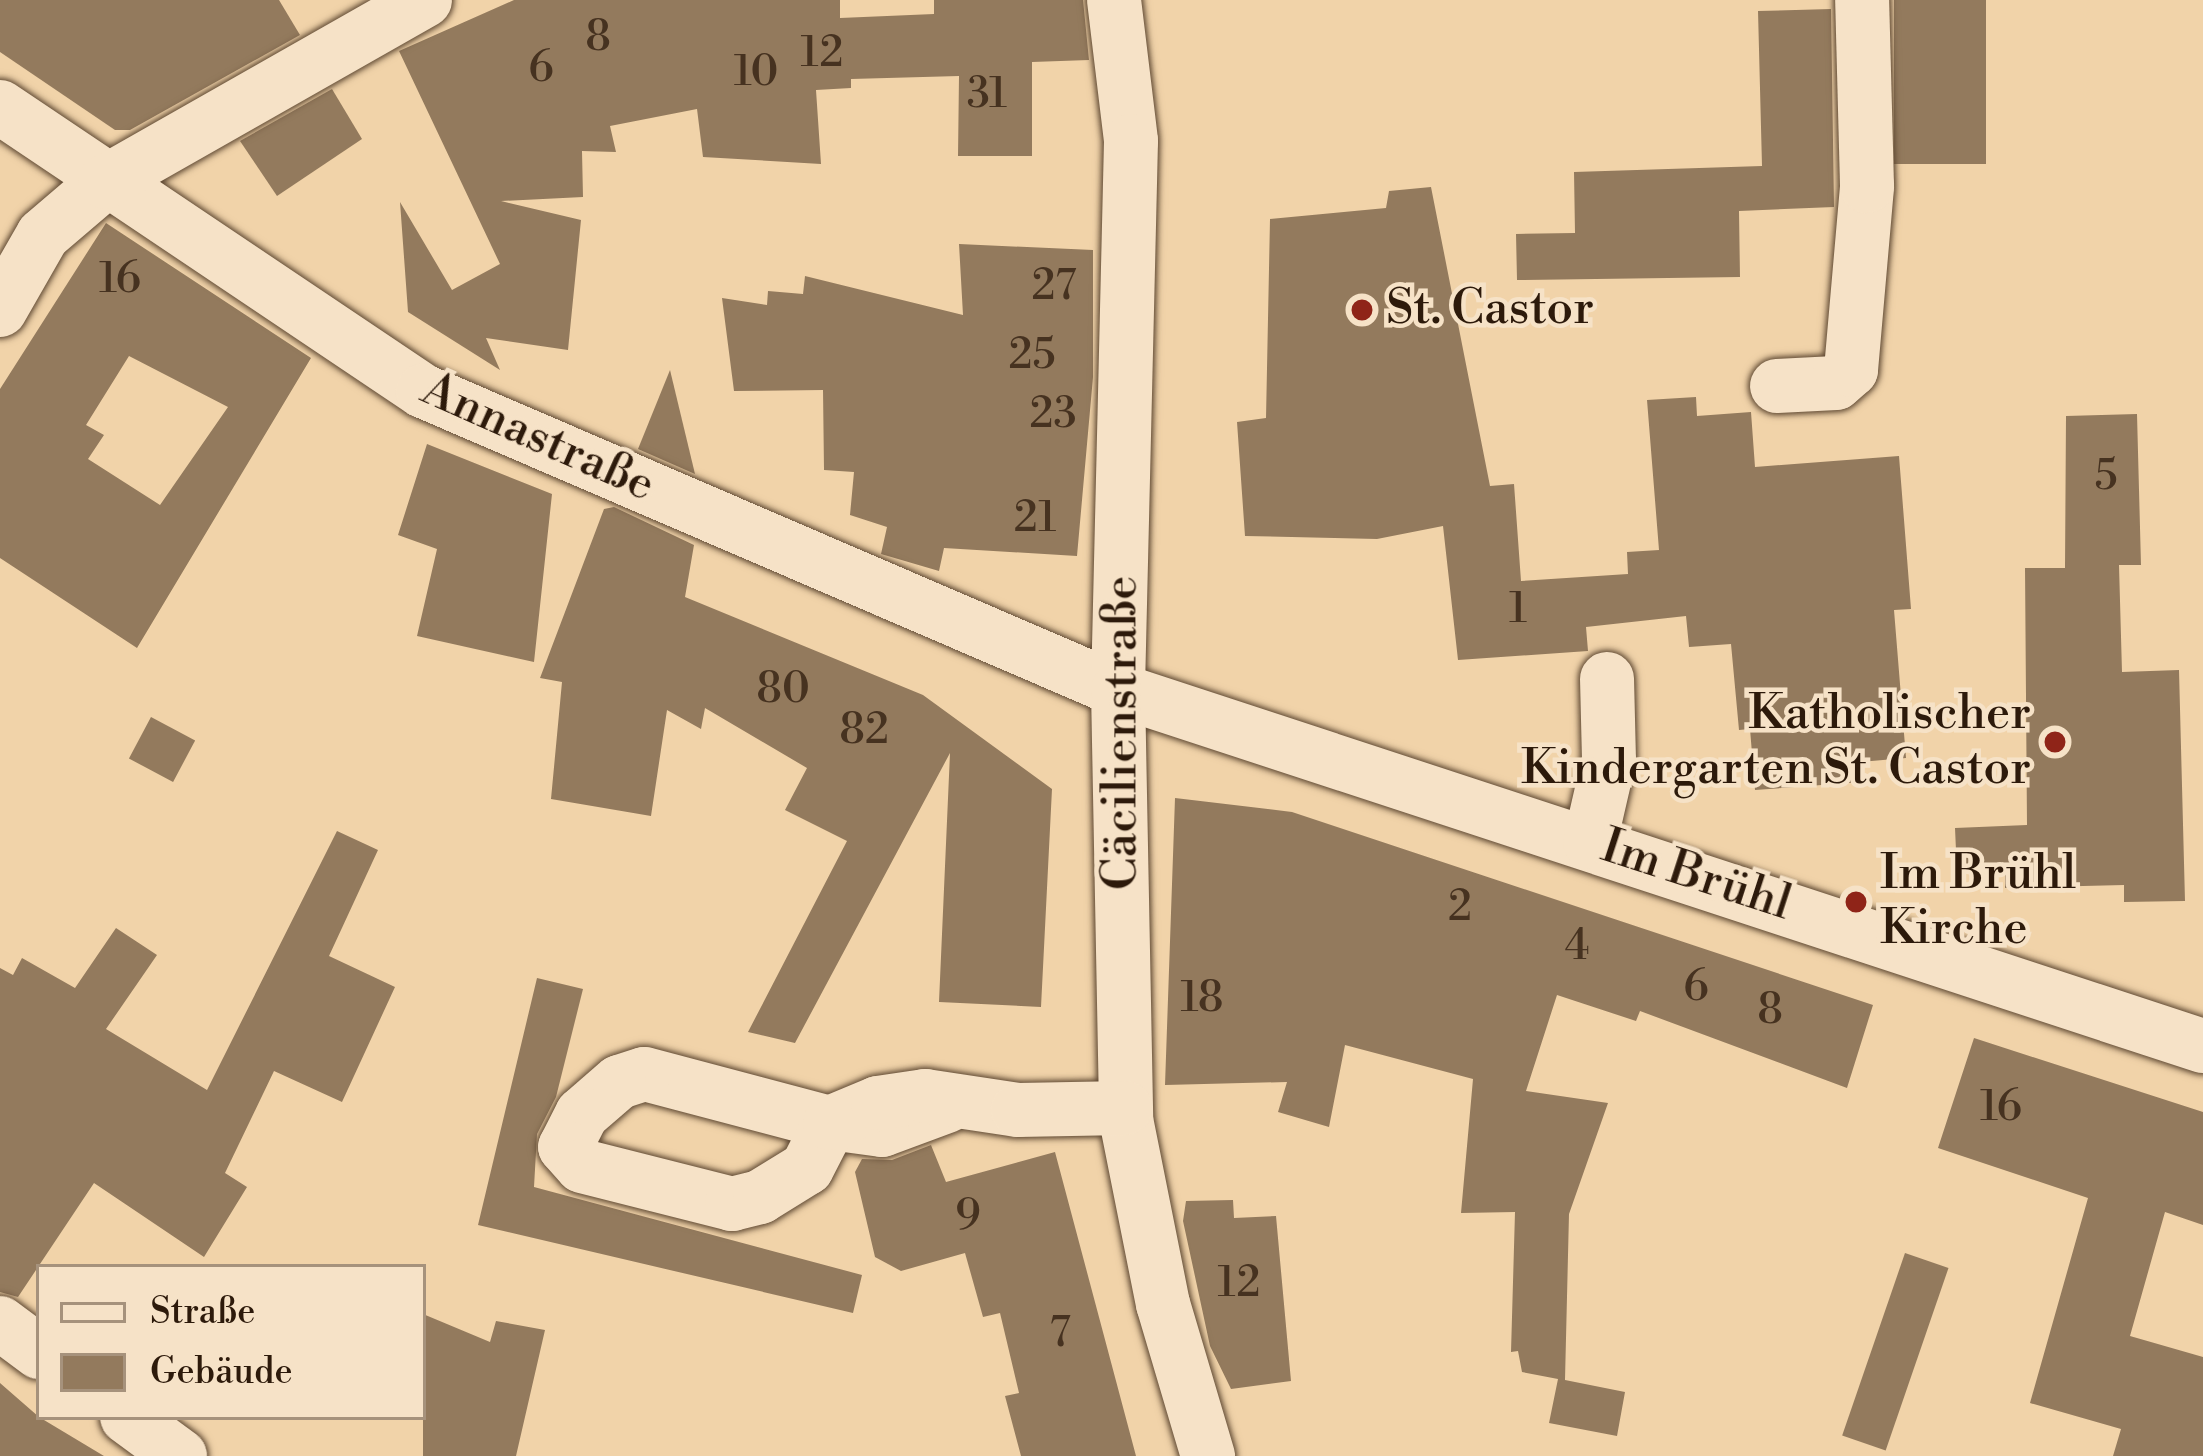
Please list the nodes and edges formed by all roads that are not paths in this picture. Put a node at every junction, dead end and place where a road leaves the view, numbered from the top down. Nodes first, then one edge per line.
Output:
1 (425, 0) edge
2 (1114, 0) edge
3 (1862, 0) edge
4 (0, 107) edge
5 (105, 182) junction
6 (0, 310) edge
7 (1777, 386) dead end
8 (1607, 679) dead end
9 (1118, 690) junction
10 (1590, 842) junction
11 (2203, 1046) edge
12 (1125, 1108) junction
13 (830, 1123) dead end
14 (0, 1323) edge
15 (36, 1350) edge
16 (131, 1420) edge
17 (180, 1456) edge
18 (1208, 1456) edge

1 - 5 street
2 - 9 street, Cäcilienstraße
3 - 7 street
4 - 5 street, Annastraße
5 - 6 street
5 - 9 street, Annastraße
8 - 10 street
9 - 10 street, Im Brühl
9 - 12 street, Cäcilienstraße
10 - 11 street, Im Brühl
12 - 13 street
12 - 18 street, Cäcilienstraße
14 - 15 street
16 - 17 street

